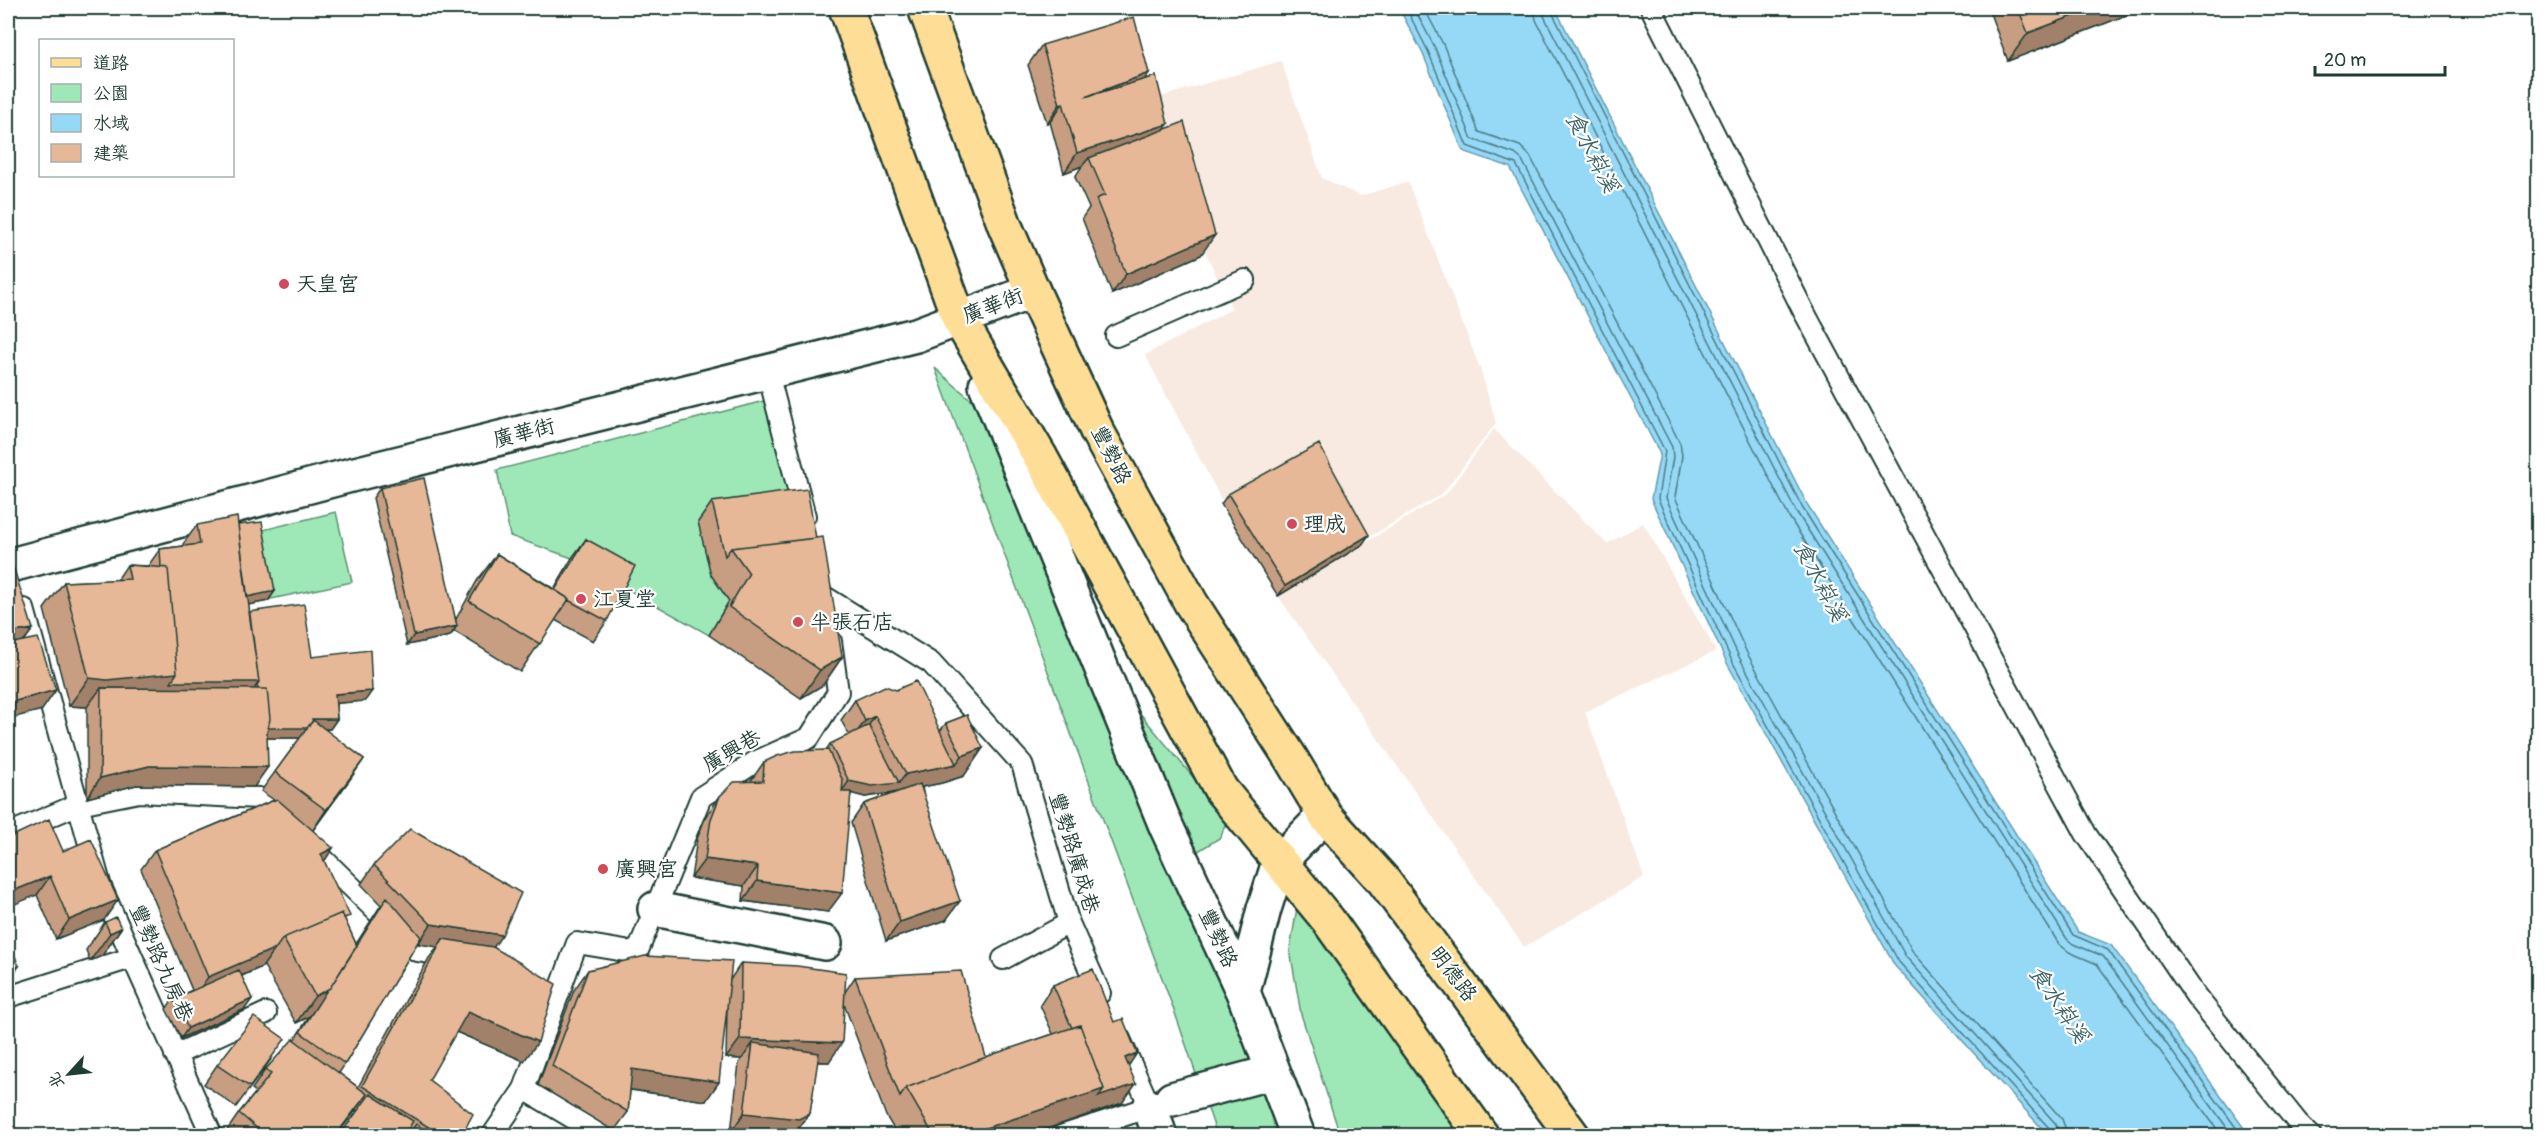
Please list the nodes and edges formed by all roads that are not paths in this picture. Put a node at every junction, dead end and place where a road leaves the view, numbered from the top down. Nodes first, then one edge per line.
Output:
1 (846, 8) edge
2 (925, 8) edge
3 (1651, 8) edge
4 (1245, 280) dead end
5 (1033, 291) junction
6 (959, 320) junction
7 (1116, 336) dead end
8 (768, 373) junction
9 (808, 530) edge
10 (9, 557) edge
11 (820, 574) edge
12 (825, 597) junction
13 (79, 804) junction
14 (1326, 817) junction
15 (8, 834) edge
16 (1279, 862) junction
17 (655, 909) junction
18 (1069, 923) junction
19 (825, 943) dead end
20 (131, 958) junction
21 (1002, 959) dead end
22 (483, 962) edge
23 (535, 991) edge
24 (1243, 992) junction
25 (8, 997) edge
26 (556, 1003) junction
27 (266, 1013) dead end
28 (175, 1055) junction
29 (1273, 1072) junction
30 (524, 1089) junction
31 (1161, 1114) edge
32 (212, 1136) edge
33 (492, 1136) edge
34 (603, 1136) edge
35 (1061, 1136) edge
36 (1298, 1136) edge
37 (1482, 1136) edge
38 (1573, 1136) edge
39 (2311, 1136) edge

1 - 6 main road, 豐勢路
2 - 5 main road, 豐勢路
3 - 39 lane
4 - 7 lane
5 - 6 street, 廣華街
5 - 14 main road, 豐勢路
6 - 8 street, 廣華街
6 - 16 main road, 豐勢路
6 - 24 street, 豐勢路
8 - 9 lane
8 - 10 street, 廣華街
10 - 13 lane, 豐勢路九房巷
11 - 12 lane, 廣興巷
12 - 17 lane, 廣興巷
12 - 18 lane, 豐勢路廣成巷
13 - 15 lane
13 - 20 lane, 豐勢路九房巷
13 - 22 lane
14 - 16 street, 豐勢路
14 - 38 main road, 明德路
16 - 24 street, 豐勢路
16 - 37 main road
17 - 19 street
17 - 26 lane, 廣興巷
18 - 21 lane
18 - 31 lane, 豐勢路廣成巷
20 - 25 lane
20 - 28 lane, 豐勢路九房巷
23 - 26 lane
24 - 29 street, 豐勢路
26 - 30 lane, 廣興巷
27 - 28 lane
28 - 32 lane, 豐勢路九房巷
29 - 31 street
29 - 36 street, 豐勢路
30 - 33 lane, 廣興巷
30 - 34 lane
31 - 35 lane

